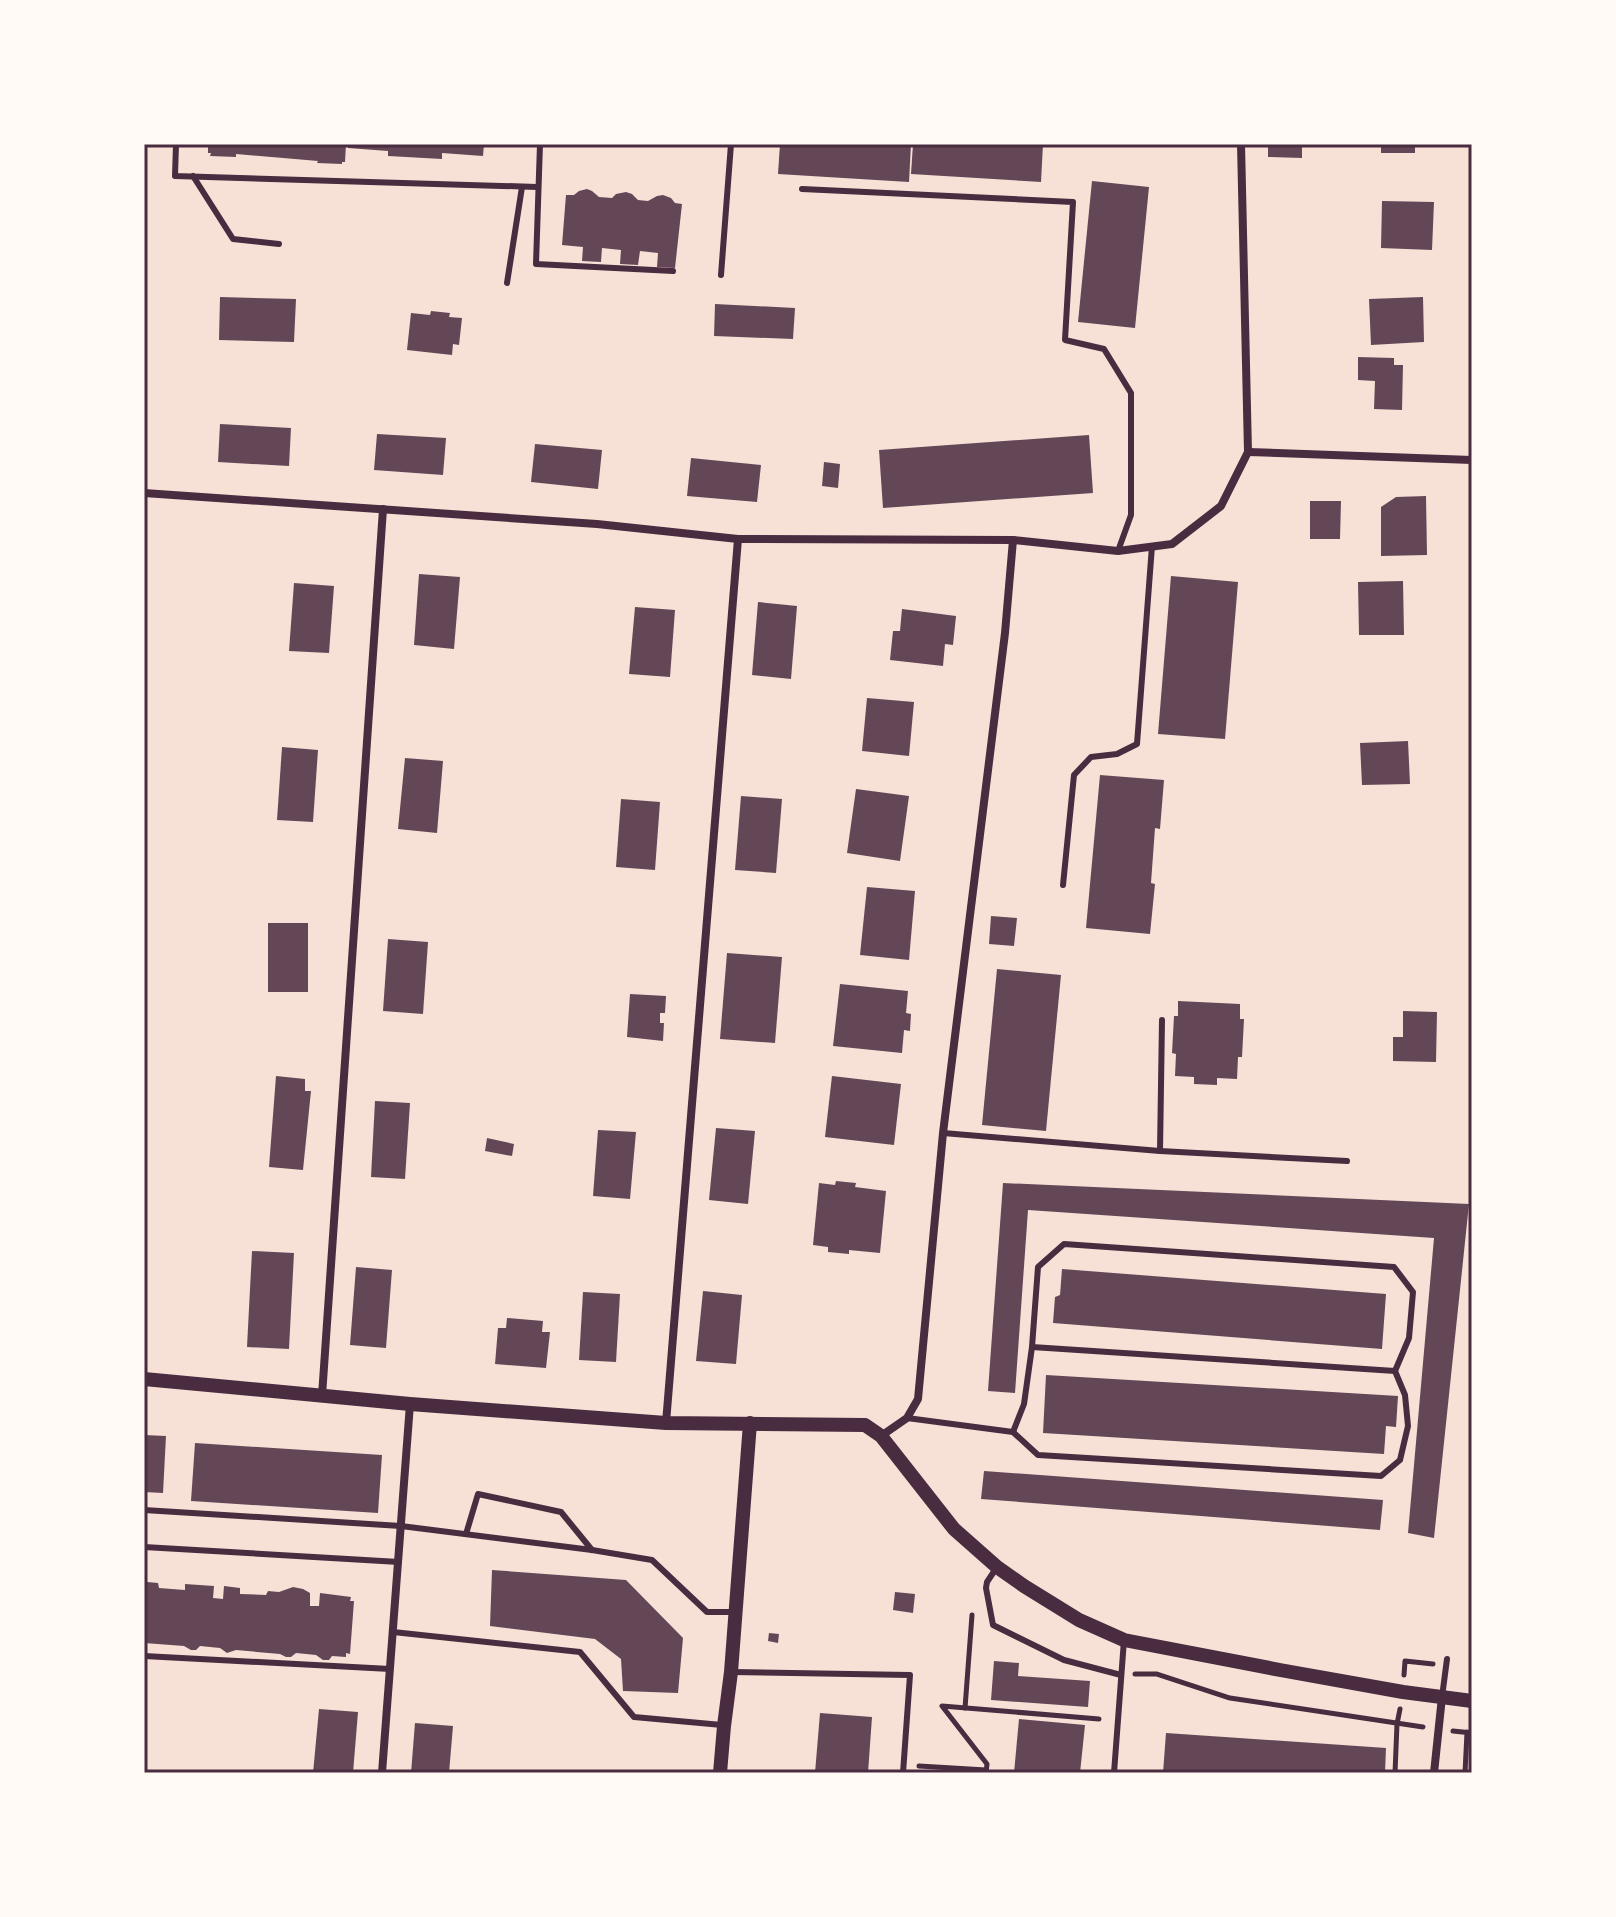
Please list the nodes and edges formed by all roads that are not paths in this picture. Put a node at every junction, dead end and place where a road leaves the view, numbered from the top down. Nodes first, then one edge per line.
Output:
1 (176, 144) edge
2 (540, 144) edge
3 (731, 144) edge
4 (1241, 144) edge
5 (193, 176) junction
6 (522, 187) junction
7 (537, 187) junction
8 (802, 189) dead end
9 (279, 244) dead end
10 (673, 271) dead end
11 (721, 275) dead end
12 (507, 283) dead end
13 (1248, 452) junction
14 (1472, 460) edge
15 (144, 493) edge
16 (383, 509) junction
17 (738, 539) junction
18 (1013, 540) junction
19 (1152, 546) junction
20 (1118, 551) junction
21 (1063, 885) dead end
22 (1162, 1020) dead end
23 (943, 1133) junction
24 (1160, 1151) junction
25 (1347, 1161) dead end
26 (1032, 1347) junction
27 (1395, 1371) junction
28 (144, 1379) edge
29 (322, 1396) junction
30 (410, 1404) junction
31 (907, 1418) junction
32 (666, 1423) junction
33 (750, 1423) junction
34 (1013, 1432) junction
35 (881, 1436) junction
36 (144, 1510) edge
37 (401, 1526) junction
38 (466, 1534) junction
39 (144, 1547) edge
40 (592, 1550) junction
41 (399, 1562) junction
42 (997, 1567) junction
43 (735, 1612) junction
44 (393, 1632) junction
45 (1124, 1640) junction
46 (144, 1656) edge
47 (1447, 1659) dead end
48 (390, 1669) junction
49 (731, 1672) junction
50 (1121, 1675) junction
51 (1442, 1697) junction
52 (1472, 1701) edge
53 (724, 1726) junction
54 (382, 1773) edge
55 (720, 1773) edge
56 (903, 1773) edge
57 (1114, 1773) edge
58 (1434, 1773) edge

1 - 5 lane
2 - 7 lane
3 - 11 lane
4 - 13 street
5 - 6 lane
5 - 9 lane
6 - 7 lane
6 - 12 lane
7 - 10 lane
8 - 20 lane
13 - 14 street
13 - 19 street
15 - 16 street
16 - 17 street
16 - 29 street
17 - 18 street
17 - 32 street
18 - 20 street
18 - 23 street
19 - 20 street
19 - 21 lane
22 - 24 lane
23 - 24 lane
23 - 31 street
24 - 25 lane
26 - 27 lane
26 - 27 lane
26 - 34 lane
27 - 34 lane
28 - 29 street
29 - 30 street
30 - 32 street
30 - 37 street
31 - 34 lane
31 - 35 street
32 - 33 street
33 - 35 street
33 - 43 street
35 - 42 street
36 - 37 lane
37 - 38 lane
37 - 41 street
38 - 40 lane
38 - 40 lane
39 - 41 lane
40 - 43 lane
41 - 44 street
42 - 45 street
42 - 50 lane
43 - 49 street
44 - 48 street
44 - 53 lane
45 - 50 lane
45 - 51 street
46 - 48 lane
47 - 51 lane
48 - 54 street
49 - 53 street
49 - 56 lane
50 - 57 lane
51 - 52 street
51 - 58 street
53 - 55 street

